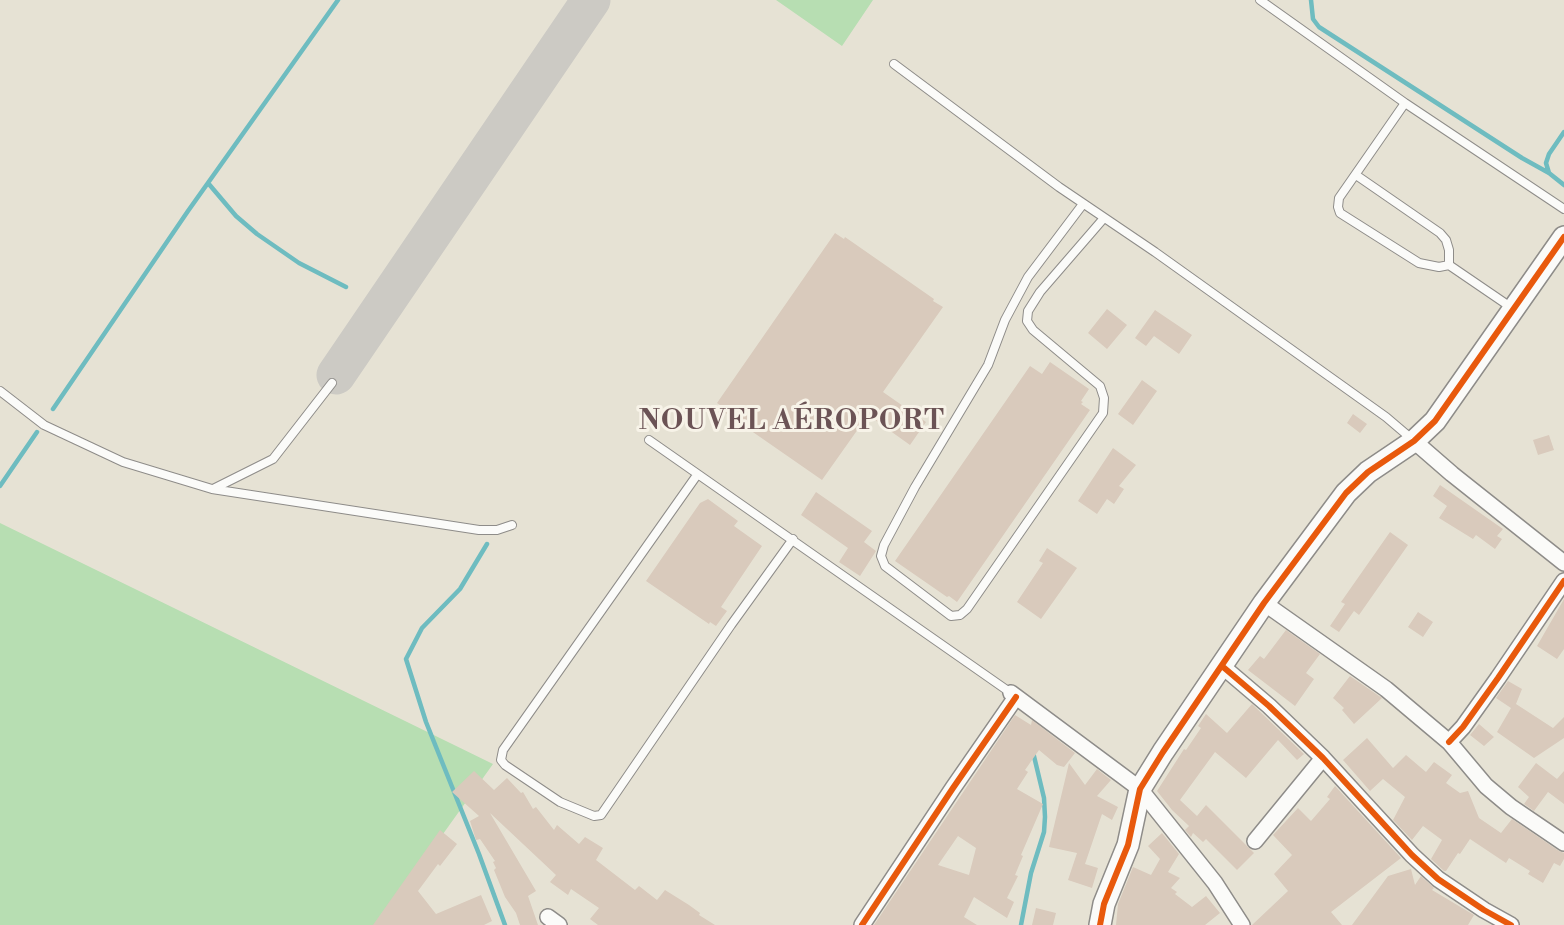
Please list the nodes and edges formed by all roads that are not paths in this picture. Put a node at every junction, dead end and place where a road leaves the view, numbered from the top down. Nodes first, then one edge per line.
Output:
1 (1260, 0) edge
2 (894, 64) dead end
3 (1406, 103) junction
4 (1356, 175) junction
5 (1083, 204) junction
6 (1564, 209) edge
7 (1104, 218) junction
8 (1564, 237) edge
9 (1449, 265) junction
10 (1514, 309) junction
11 (332, 382) dead end
12 (0, 391) edge
13 (649, 440) dead end
14 (1414, 441) junction
15 (697, 475) junction
16 (212, 489) junction
17 (512, 525) dead end
18 (793, 539) junction
19 (1564, 563) edge
20 (1564, 580) edge
21 (1264, 603) junction
22 (1222, 666) junction
23 (1014, 695) junction
24 (1449, 742) junction
25 (1323, 758) junction
26 (1140, 789) junction
27 (1255, 841) dead end
28 (1564, 843) edge
29 (862, 925) edge
30 (1100, 925) edge
31 (1242, 925) edge
32 (1511, 925) edge

1 - 3 lane
2 - 5 lane
3 - 4 lane
3 - 6 lane
4 - 9 lane
4 - 9 lane
5 - 7 lane
5 - 7 lane
7 - 14 lane
8 - 10 street
9 - 10 lane
10 - 14 street
11 - 16 lane
12 - 16 lane
13 - 15 lane
14 - 19 street
14 - 21 street
15 - 18 lane
15 - 18 lane
16 - 17 lane
18 - 23 lane
20 - 24 street
21 - 22 street
21 - 24 street
22 - 25 street
22 - 26 street
23 - 26 street
23 - 29 street
24 - 28 street
25 - 27 street
25 - 32 street
26 - 30 street
26 - 31 street

